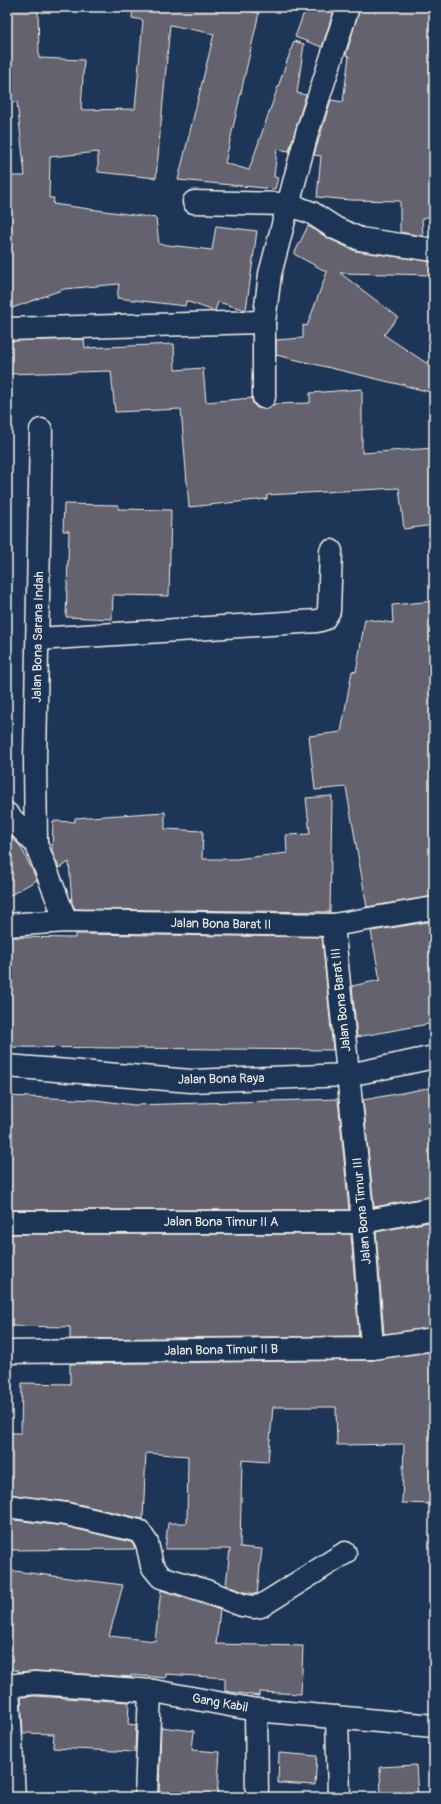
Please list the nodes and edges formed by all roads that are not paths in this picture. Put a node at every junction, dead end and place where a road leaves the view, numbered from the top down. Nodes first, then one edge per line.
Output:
1 (348, 7) edge
2 (194, 202) dead end
3 (288, 204) junction
4 (434, 250) edge
5 (264, 322) junction
6 (7, 329) edge
7 (264, 397) dead end
8 (41, 430) dead end
9 (331, 551) dead end
10 (38, 638) junction
11 (7, 814) edge
12 (36, 844) junction
13 (434, 908) edge
14 (66, 921) junction
15 (7, 925) edge
16 (333, 925) junction
17 (434, 1057) edge
18 (7, 1066) edge
19 (350, 1075) junction
20 (434, 1208) edge
21 (7, 1222) edge
22 (363, 1222) junction
23 (434, 1339) edge
24 (372, 1348) junction
25 (7, 1352) edge
26 (7, 1506) edge
27 (345, 1553) dead end
28 (8, 1686) edge
29 (150, 1691) junction
30 (256, 1710) junction
31 (337, 1717) junction
32 (434, 1726) edge
33 (14, 1797) edge
34 (146, 1797) edge
35 (257, 1797) edge
36 (339, 1797) edge

1 - 3 street
2 - 3 street
3 - 4 street
3 - 5 street
5 - 6 street
5 - 7 street
8 - 10 street, Jalan Bona Sarana Indah
9 - 10 street
10 - 12 street, Jalan Bona Sarana Indah
11 - 12 street
12 - 14 street
13 - 16 street, Jalan Bona Barat II
14 - 15 street, Jalan Bona Barat II
14 - 16 street, Jalan Bona Barat II
16 - 19 street, Jalan Bona Barat III
17 - 19 street, Jalan Bona Raya
18 - 19 street, Jalan Bona Raya
19 - 22 street, Jalan Bona Timur III
20 - 22 street, Jalan Bona Timur II A
21 - 22 street, Jalan Bona Timur II A
22 - 24 street, Jalan Bona Timur III
23 - 24 street, Jalan Bona Timur II B
24 - 25 street, Jalan Bona Timur II B
26 - 27 street
28 - 29 street, Gang Kabil
28 - 33 street
29 - 30 street, Gang Kabil
29 - 34 street
30 - 31 street, Gang Kabil
30 - 35 street
31 - 32 street, Gang Kabil
31 - 36 street

